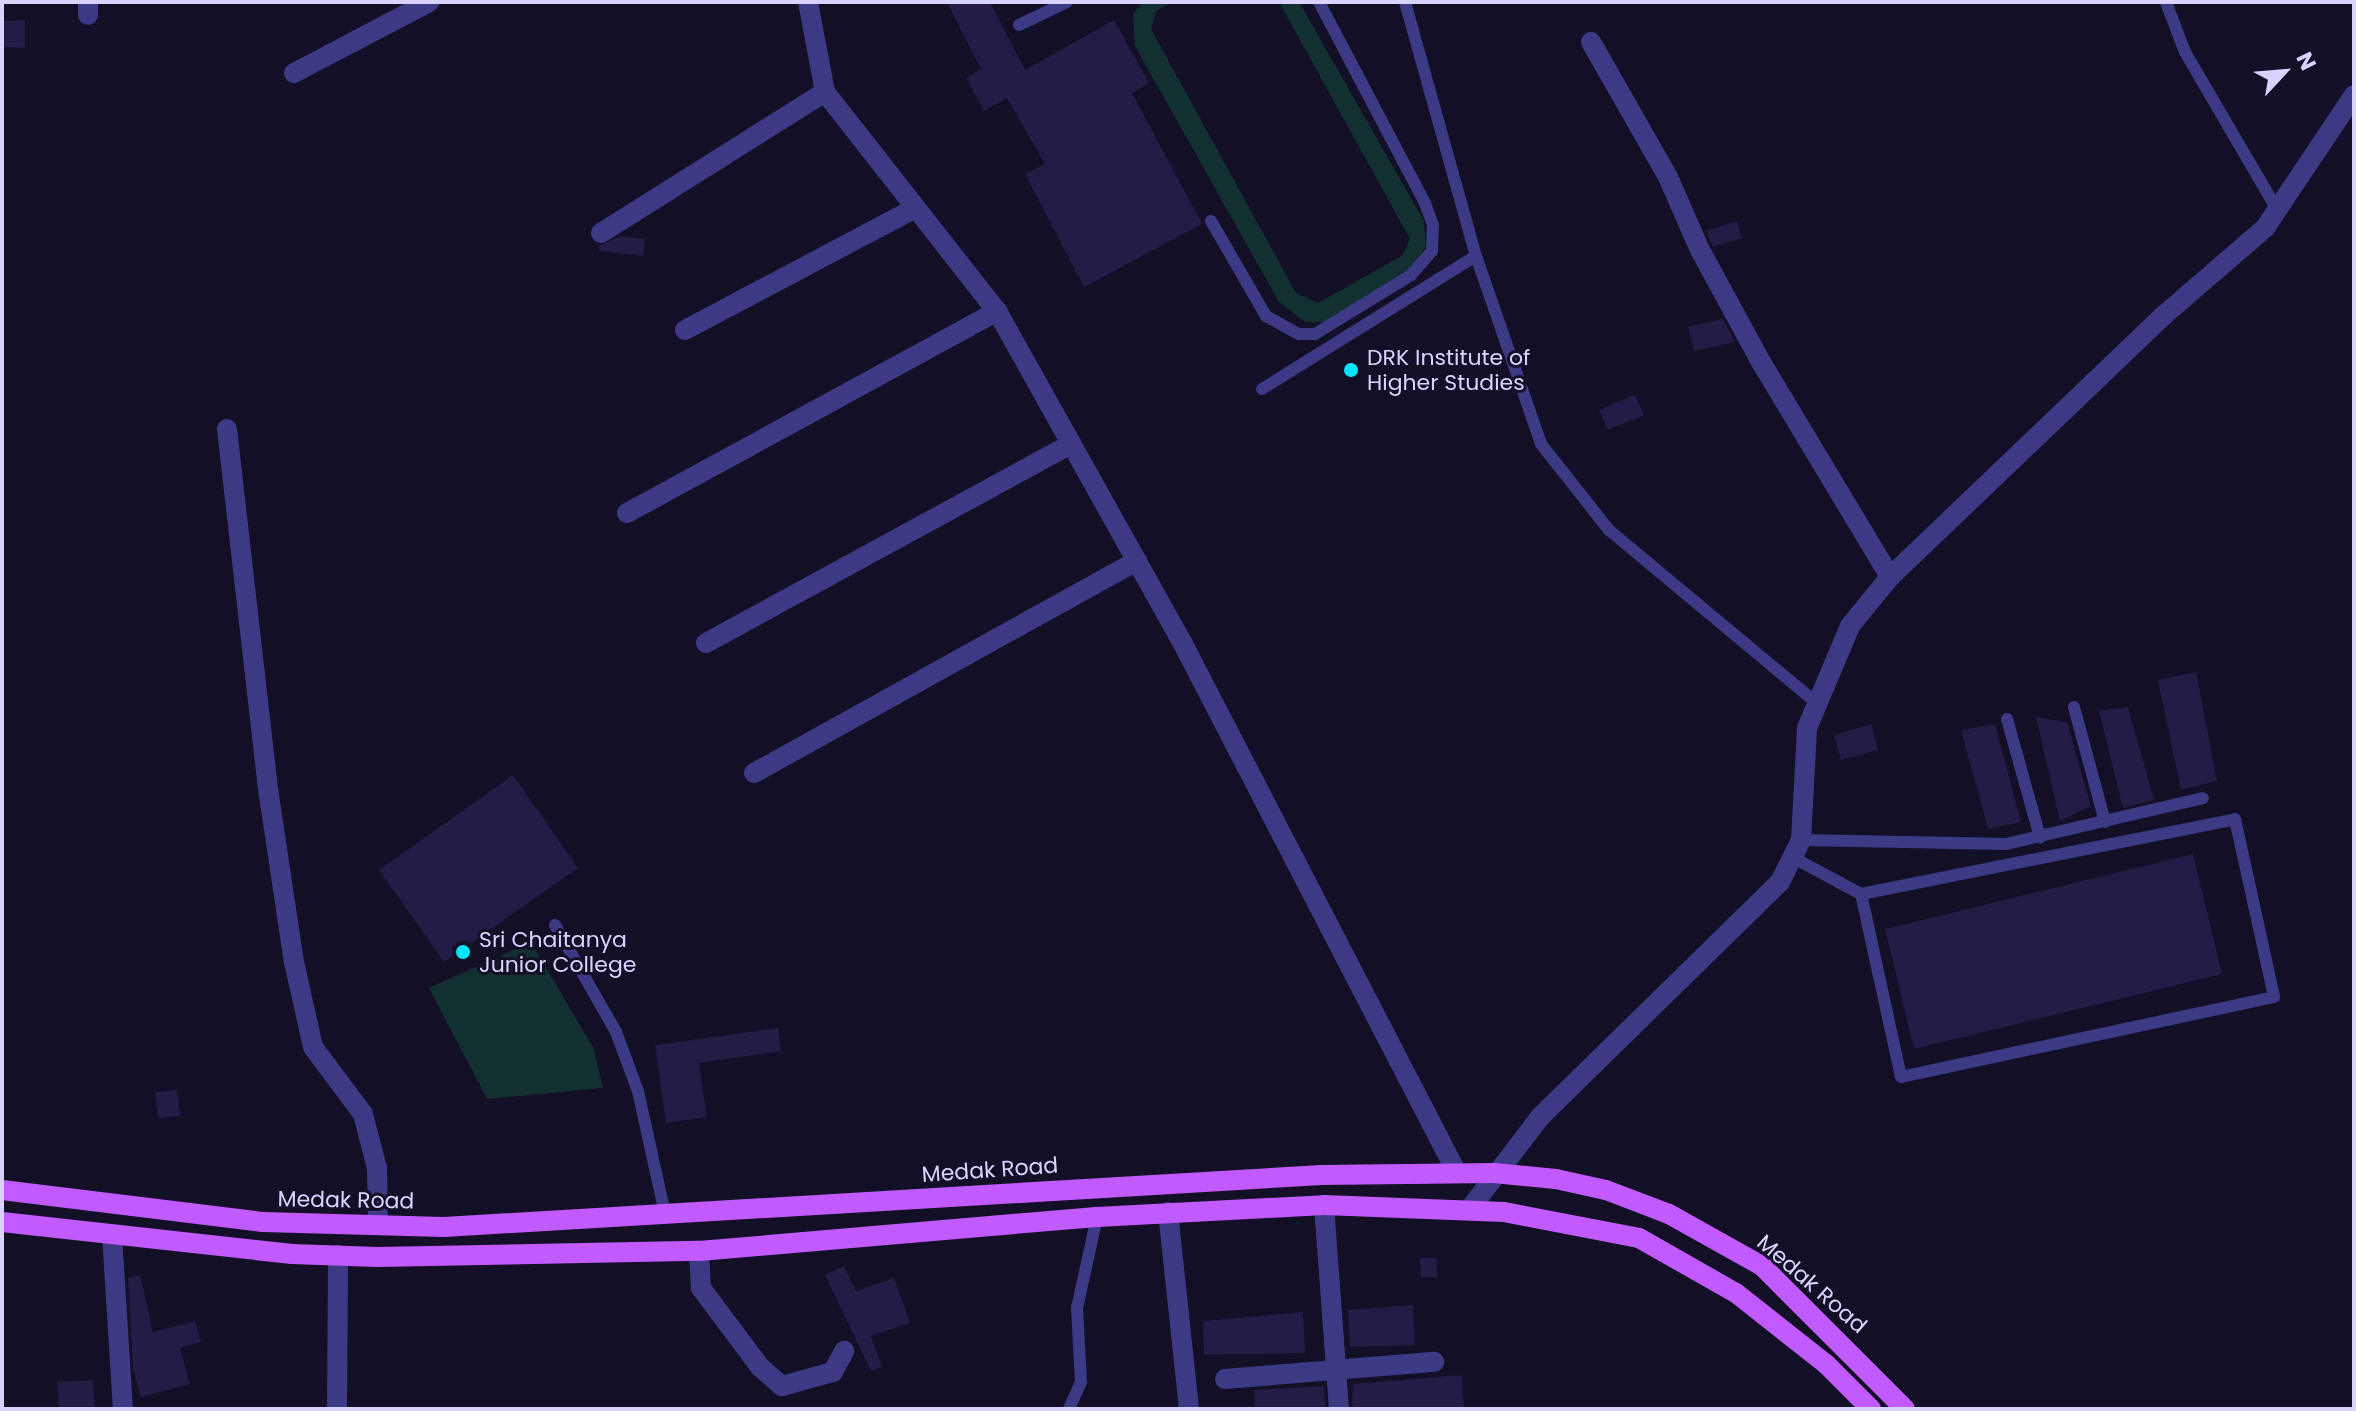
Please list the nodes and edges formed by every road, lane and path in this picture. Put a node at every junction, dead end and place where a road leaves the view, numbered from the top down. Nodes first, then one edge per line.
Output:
1 (429, 2) edge
2 (808, 2) edge
3 (1067, 2) edge
4 (1319, 2) edge
5 (1405, 2) edge
6 (2166, 2) edge
7 (1019, 25) dead end
8 (1591, 42) dead end
9 (294, 73) dead end
10 (825, 92) junction
11 (2354, 95) edge
12 (915, 208) junction
13 (2278, 211) junction
14 (1211, 221) dead end
15 (601, 233) dead end
16 (1476, 256) junction
17 (997, 311) junction
18 (685, 330) dead end
19 (1262, 389) dead end
20 (227, 429) dead end
21 (1071, 444) junction
22 (627, 513) dead end
23 (1137, 561) junction
24 (1890, 577) junction
25 (706, 643) dead end
26 (1817, 703) junction
27 (2074, 707) dead end
28 (2007, 719) dead end
29 (754, 773) dead end
30 (2203, 798) dead end
31 (2105, 822) junction
32 (2040, 837) junction
33 (1797, 848) junction
34 (1861, 894) junction
35 (555, 925) dead end
36 (1457, 1173) junction
37 (1494, 1173) junction
38 (2, 1190) edge
39 (1324, 1205) junction
40 (1469, 1210) junction
41 (1168, 1212) junction
42 (665, 1214) junction
43 (1097, 1217) junction
44 (2, 1222) edge
45 (378, 1225) junction
46 (112, 1235) junction
47 (699, 1251) junction
48 (338, 1255) junction
49 (844, 1351) dead end
50 (1434, 1362) dead end
51 (1336, 1370) junction
52 (1225, 1379) dead end
53 (123, 1409) edge
54 (337, 1409) edge
55 (1069, 1409) edge
56 (1189, 1409) edge
57 (1339, 1409) edge
58 (1871, 1409) edge
59 (1905, 1409) edge

1 - 9 street
2 - 10 street
3 - 7 lane
4 - 14 lane
5 - 16 lane
6 - 13 lane
8 - 24 street
10 - 12 street
10 - 15 street
11 - 13 street
12 - 17 street
12 - 18 street
13 - 24 street
16 - 19 lane
16 - 26 lane
17 - 21 street
17 - 22 street
20 - 45 street
21 - 23 street
21 - 25 street
23 - 29 street
23 - 36 street
24 - 26 street
26 - 33 street
27 - 31 lane
28 - 32 lane
30 - 31 lane
31 - 32 lane
32 - 33 lane
33 - 34 lane
33 - 37 street
34 - 34 lane
35 - 42 lane
36 - 37 main road, Medak Road
36 - 42 main road, Medak Road
37 - 40 street
37 - 59 main road, Medak Road
38 - 45 main road, Medak Road
39 - 40 main road
39 - 41 main road
39 - 51 street
40 - 58 main road
41 - 43 main road
41 - 56 street
42 - 45 main road, Medak Road
43 - 47 main road
43 - 55 lane
44 - 46 main road
46 - 48 main road
46 - 53 street
47 - 48 main road
47 - 49 street
48 - 54 street
50 - 51 street
51 - 52 street
51 - 57 street

